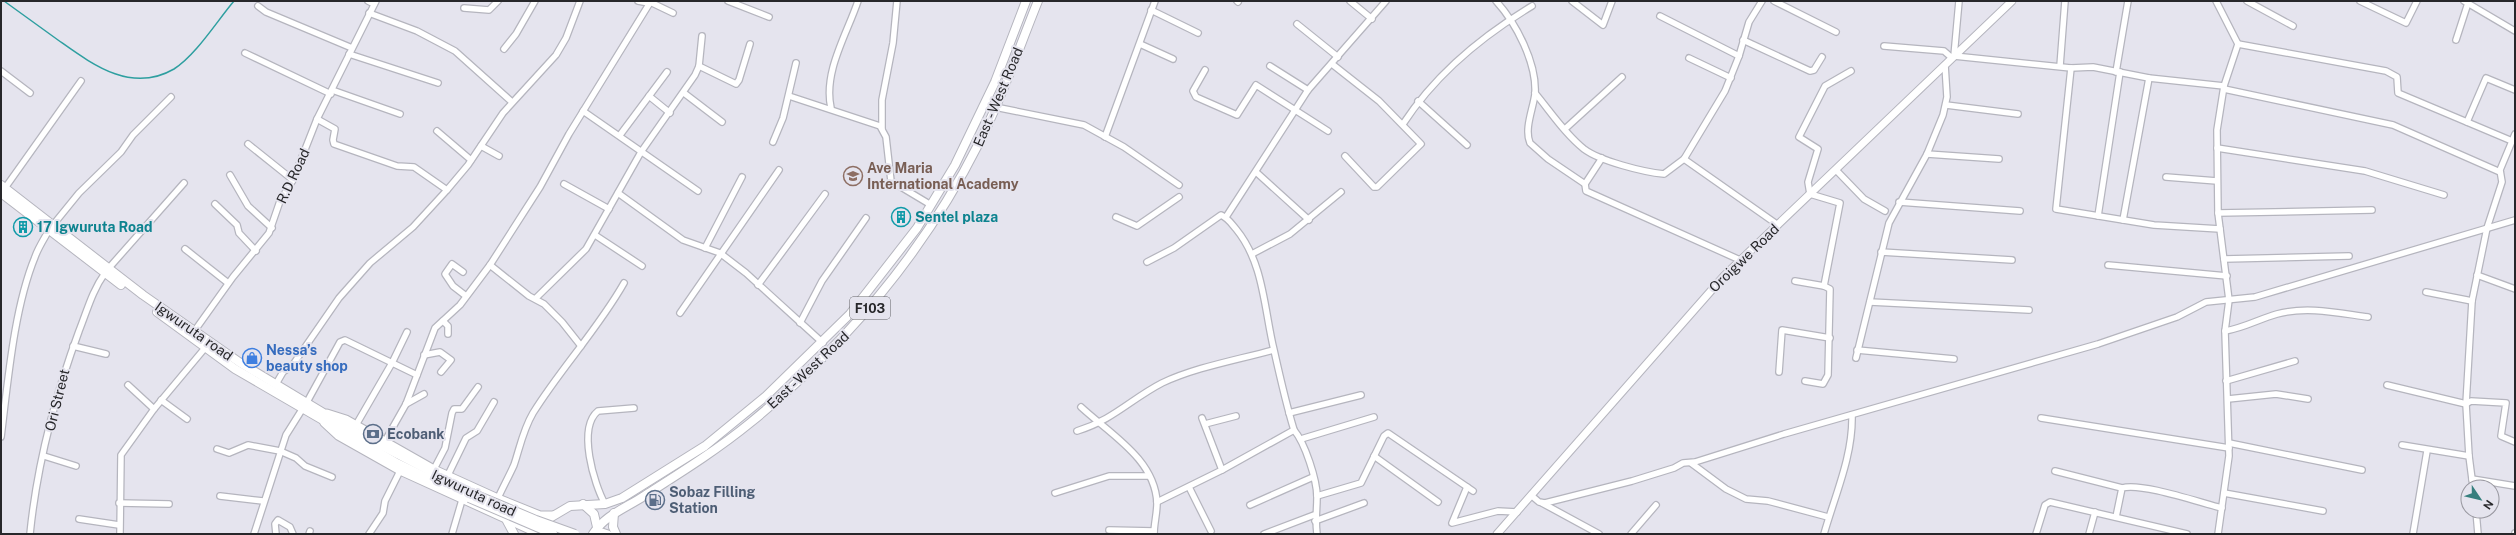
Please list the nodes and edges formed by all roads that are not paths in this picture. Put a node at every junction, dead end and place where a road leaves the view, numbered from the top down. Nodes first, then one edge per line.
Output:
1 (368, 1) edge
2 (498, 1) edge
3 (535, 1) edge
4 (580, 1) edge
5 (638, 1) edge
6 (728, 1) edge
7 (858, 1) edge
8 (897, 1) edge
9 (1026, 1) edge
10 (1038, 1) edge
11 (1155, 1) edge
12 (1350, 1) edge
13 (1386, 1) edge
14 (1496, 1) edge
15 (1572, 1) edge
16 (1612, 1) edge
17 (1762, 1) edge
18 (1774, 1) edge
19 (1959, 1) edge
20 (2012, 1) edge
21 (2065, 1) edge
22 (2128, 1) edge
23 (2216, 1) edge
24 (2247, 1) edge
25 (2360, 1) edge
26 (2416, 1) edge
27 (375, 2) edge
28 (650, 2) edge
29 (2466, 2) edge
30 (258, 6) dead end
31 (1532, 6) dead end
32 (464, 8) dead end
33 (1152, 10) junction
34 (369, 13) junction
35 (673, 13) dead end
36 (769, 16) dead end
37 (1660, 16) dead end
38 (1372, 19) junction
39 (1511, 19) junction
40 (1297, 24) dead end
41 (2292, 26) dead end
42 (2515, 30) edge
43 (1836, 32) dead end
44 (1198, 33) dead end
45 (702, 36) dead end
46 (1743, 40) junction
47 (2456, 40) dead end
48 (750, 44) dead end
49 (1140, 44) junction
50 (2238, 44) junction
51 (1884, 46) dead end
52 (504, 49) dead end
53 (351, 51) junction
54 (245, 53) dead end
55 (1739, 56) junction
56 (1338, 57) junction
57 (1822, 57) dead end
58 (1953, 57) junction
59 (1689, 58) dead end
60 (1173, 59) dead end
61 (796, 63) dead end
62 (1332, 64) junction
63 (1945, 65) junction
64 (699, 66) junction
65 (1270, 66) dead end
66 (2060, 66) junction
67 (2071, 68) junction
68 (1205, 70) dead end
69 (1, 71) edge
70 (1851, 71) dead end
71 (667, 72) dead end
72 (2118, 72) junction
73 (1622, 77) dead end
74 (1731, 78) junction
75 (2149, 78) junction
76 (80, 81) dead end
77 (438, 83) dead end
78 (2224, 87) junction
79 (1308, 90) junction
80 (2515, 90) edge
81 (332, 92) junction
82 (30, 93) dead end
83 (684, 93) junction
84 (1535, 93) junction
85 (649, 96) junction
86 (789, 96) junction
87 (171, 97) dead end
88 (1418, 101) junction
89 (512, 102) junction
90 (1946, 105) junction
91 (994, 107) junction
92 (831, 108) junction
93 (1295, 108) junction
94 (583, 111) junction
95 (670, 113) junction
96 (400, 114) dead end
97 (2018, 114) dead end
98 (317, 119) junction
99 (722, 122) dead end
100 (2467, 122) junction
101 (1403, 124) junction
102 (882, 128) junction
103 (1566, 128) junction
104 (437, 131) dead end
105 (1328, 131) dead end
106 (2515, 134) edge
107 (620, 135) junction
108 (1105, 137) junction
109 (2512, 141) junction
110 (773, 142) dead end
111 (248, 144) dead end
112 (481, 146) junction
113 (1467, 146) dead end
114 (2217, 148) junction
115 (641, 152) junction
116 (1927, 154) junction
117 (499, 156) dead end
118 (1345, 156) dead end
119 (1602, 158) junction
120 (1684, 159) junction
121 (1999, 159) dead end
122 (471, 160) junction
123 (779, 170) dead end
124 (1836, 170) junction
125 (1256, 172) junction
126 (2500, 172) junction
127 (230, 175) dead end
128 (742, 177) dead end
129 (2166, 177) dead end
130 (293, 180) junction
131 (2217, 181) junction
132 (184, 183) dead end
133 (564, 184) dead end
134 (1585, 184) junction
135 (1179, 185) dead end
136 (2, 189) edge
137 (447, 190) junction
138 (698, 191) dead end
139 (1341, 192) dead end
140 (618, 193) junction
141 (825, 194) dead end
142 (1810, 194) junction
143 (2444, 195) dead end
144 (1179, 197) dead end
145 (1899, 202) junction
146 (215, 204) dead end
147 (931, 205) junction
148 (609, 209) junction
149 (2372, 210) dead end
150 (1885, 211) dead end
151 (2020, 211) dead end
152 (2218, 213) junction
153 (2098, 216) junction
154 (1116, 217) dead end
155 (1226, 217) junction
156 (866, 218) dead end
157 (1309, 220) junction
158 (2123, 220) junction
159 (2515, 220) edge
160 (1778, 225) junction
161 (51, 228) junction
162 (272, 228) junction
163 (2487, 228) junction
164 (2220, 229) junction
165 (594, 235) junction
166 (705, 248) junction
167 (185, 249) dead end
168 (256, 251) junction
169 (1881, 252) junction
170 (720, 253) junction
171 (1252, 254) junction
172 (2349, 256) dead end
173 (2224, 259) junction
174 (1740, 260) junction
175 (2012, 260) dead end
176 (1147, 262) dead end
177 (490, 265) junction
178 (2108, 265) dead end
179 (642, 266) dead end
180 (106, 271) junction
181 (463, 272) dead end
182 (2477, 275) junction
183 (2226, 276) junction
184 (1795, 281) dead end
185 (228, 283) junction
186 (624, 283) dead end
187 (758, 285) junction
188 (1824, 286) junction
189 (2515, 289) edge
190 (2426, 292) dead end
191 (466, 296) junction
192 (536, 298) junction
193 (2229, 300) junction
194 (1870, 302) junction
195 (2472, 302) junction
196 (2029, 310) dead end
197 (680, 313) dead end
198 (2368, 317) dead end
199 (443, 321) junction
200 (800, 323) junction
201 (2225, 331) junction
202 (407, 332) dead end
203 (448, 334) dead end
204 (192, 335) junction
205 (1830, 338) junction
206 (823, 343) junction
207 (73, 346) junction
208 (580, 346) junction
209 (205, 348) junction
210 (1273, 350) junction
211 (1857, 350) junction
212 (106, 354) dead end
213 (424, 355) junction
214 (1856, 358) dead end
215 (1954, 359) dead end
216 (2295, 361) dead end
217 (392, 364) junction
218 (441, 372) dead end
219 (1779, 372) dead end
220 (417, 375) junction
221 (1805, 381) dead end
222 (2226, 381) junction
223 (276, 384) junction
224 (128, 385) dead end
225 (2386, 385) dead end
226 (478, 387) dead end
227 (424, 394) dead end
228 (4, 395) edge
229 (1361, 395) dead end
230 (2228, 399) junction
231 (2308, 399) dead end
232 (161, 400) junction
233 (494, 402) dead end
234 (406, 404) junction
235 (2466, 404) junction
236 (305, 405) junction
237 (1081, 407) dead end
238 (154, 408) junction
239 (634, 408) dead end
240 (1289, 413) junction
241 (320, 414) junction
242 (1852, 415) junction
243 (1236, 416) dead end
244 (1374, 417) dead end
245 (2041, 418) dead end
246 (187, 419) dead end
247 (1099, 424) junction
248 (356, 425) junction
249 (1294, 430) junction
250 (1078, 431) dead end
251 (1, 437) edge
252 (1301, 439) junction
253 (385, 441) junction
254 (2515, 442) edge
255 (2402, 445) dead end
256 (705, 446) junction
257 (2229, 446) junction
258 (217, 449) dead end
259 (280, 451) junction
260 (2427, 451) junction
261 (710, 452) junction
262 (44, 456) junction
263 (1374, 456) junction
264 (2469, 456) junction
265 (1691, 463) junction
266 (76, 466) dead end
267 (434, 469) junction
268 (1222, 470) junction
269 (2362, 470) dead end
270 (400, 471) junction
271 (2055, 471) dead end
272 (448, 475) junction
273 (1149, 476) junction
274 (332, 477) dead end
275 (1313, 478) junction
276 (2472, 479) edge
277 (2500, 484) edge
278 (2515, 486) edge
279 (1189, 487) junction
280 (1467, 487) junction
281 (2122, 488) junction
282 (1472, 491) dead end
283 (1056, 493) dead end
284 (2224, 493) junction
285 (220, 496) dead end
286 (1317, 496) junction
287 (1532, 496) junction
288 (468, 497) junction
289 (498, 498) junction
290 (263, 501) junction
291 (119, 502) junction
292 (1157, 502) junction
293 (1438, 502) dead end
294 (1364, 503) dead end
295 (1542, 503) junction
296 (169, 504) dead end
297 (583, 504) junction
298 (605, 504) junction
299 (1250, 505) dead end
300 (1656, 505) dead end
301 (2222, 508) junction
302 (2323, 511) dead end
303 (1516, 512) junction
304 (2095, 512) junction
305 (614, 514) junction
306 (554, 515) junction
307 (1828, 517) junction
308 (2116, 517) junction
309 (1315, 518) junction
310 (2477, 519) edge
311 (79, 520) dead end
312 (508, 521) junction
313 (119, 525) junction
314 (595, 530) edge
315 (1109, 530) dead end
316 (1211, 531) dead end
317 (533, 533) edge
318 (1154, 533) edge
319 (30, 534) edge
320 (120, 534) edge
321 (254, 534) edge
322 (276, 534) edge
323 (293, 534) edge
324 (369, 534) edge
325 (452, 534) edge
326 (514, 534) edge
327 (553, 534) edge
328 (575, 534) edge
329 (608, 534) edge
330 (616, 534) edge
331 (1264, 534) edge
332 (1317, 534) edge
333 (1497, 534) edge
334 (1599, 534) edge
335 (1631, 534) edge
336 (1824, 534) edge
337 (2036, 534) edge
338 (2088, 534) edge
339 (2187, 534) edge
340 (2218, 534) edge
341 (2413, 534) edge
342 (2478, 534) edge

1 - 27 street
2 - 32 street
3 - 52 street
4 - 89 street
5 - 28 street
6 - 36 street
7 - 92 street
8 - 102 street
9 - 147 main road, East - West Road / F103
10 - 91 main road, East - West Road / F103
11 - 33 street
12 - 38 street
13 - 38 street
14 - 39 street
15 - 16 street
17 - 46 street
18 - 43 street
19 - 58 street
20 - 58 street, Oroigwe Road
21 - 66 street
22 - 72 street
23 - 50 street
24 - 41 street
25 - 26 street
27 - 34 street, R.D Road
28 - 35 street
28 - 94 street
29 - 42 street
29 - 47 street
30 - 53 street
31 - 39 street
33 - 44 street
33 - 49 street
34 - 53 street, R.D Road
34 - 89 street
37 - 55 street
38 - 56 street
39 - 84 street
39 - 88 street
40 - 56 street
45 - 64 street
46 - 55 street
46 - 57 street
48 - 64 street
49 - 60 street
49 - 108 street
50 - 78 street
50 - 100 street
51 - 58 street
53 - 77 street
53 - 81 street, R.D Road
54 - 81 street
55 - 74 street
56 - 62 street
58 - 63 street, Oroigwe Road
58 - 66 street
59 - 74 street
61 - 86 street
62 - 79 street
62 - 101 street
63 - 90 street
63 - 124 street, Oroigwe Road
64 - 83 street
65 - 79 street
66 - 67 street
67 - 72 street
67 - 153 street
68 - 93 street
69 - 82 street
70 - 142 street
71 - 85 street
72 - 75 street
72 - 153 street
73 - 103 street
74 - 120 street
75 - 78 street
75 - 158 street
76 - 136 street
78 - 114 street
78 - 126 street
79 - 93 street
80 - 100 street
81 - 96 street
81 - 98 street, R.D Road
83 - 95 street
83 - 99 street
84 - 103 street
84 - 134 street
85 - 95 street
85 - 107 street
86 - 92 street
86 - 110 street
87 - 161 street
88 - 101 street
88 - 113 street
89 - 112 street
90 - 97 street
90 - 116 street
91 - 108 street
91 - 261 main road, East - West Road / F103
92 - 102 street
93 - 105 street
93 - 125 street
94 - 107 street
94 - 177 street
95 - 115 street
98 - 130 street, R.D Road
98 - 137 street
100 - 109 street
101 - 118 street
102 - 147 street
103 - 119 street
104 - 122 street
106 - 109 street
107 - 115 street
108 - 135 street
109 - 126 street
111 - 130 street
112 - 117 street
112 - 122 street
114 - 131 street
114 - 143 street
115 - 138 street
115 - 140 street
116 - 121 street
116 - 145 street
119 - 120 street
119 - 134 street
120 - 160 street
122 - 137 street
123 - 170 street
124 - 142 street, Oroigwe Road
124 - 150 street
125 - 155 street
125 - 157 street
126 - 163 street
127 - 162 street
128 - 166 street
129 - 131 street
130 - 162 street, R.D Road
131 - 152 street
132 - 180 street, Ori Street
133 - 148 street
134 - 174 street
136 - 161 main road, Igwuruta road
137 - 223 street
139 - 157 street
140 - 148 street
140 - 166 street
141 - 187 street
142 - 160 street, Oroigwe Road
142 - 188 street
144 - 154 street
145 - 151 street
145 - 169 street
146 - 168 street
147 - 206 main road, East - West Road / F103
148 - 165 street
149 - 152 street
152 - 164 street
153 - 158 street
155 - 171 street
155 - 176 street
156 - 200 street
157 - 171 street
158 - 164 street
159 - 163 street
160 - 174 street, Oroigwe Road
161 - 180 main road, Igwuruta road
161 - 228 street
162 - 168 street, R.D Road
163 - 182 street
163 - 193 street
164 - 173 street
165 - 179 street
165 - 192 street
166 - 170 street
167 - 185 street
168 - 185 street, R.D Road
169 - 175 street
169 - 194 street
170 - 187 street
170 - 197 street
171 - 210 street
172 - 173 street
173 - 183 street
174 - 287 street, Oroigwe Road
177 - 191 street
177 - 192 street
178 - 183 street
180 - 204 main road, Igwuruta road
180 - 207 street, Ori Street
181 - 191 street
182 - 189 street
182 - 195 street
183 - 193 street
184 - 188 street
185 - 204 street, R.D Road
186 - 208 street
187 - 200 street
188 - 205 street
190 - 195 street
191 - 199 street
192 - 208 street
193 - 201 street
193 - 242 street
194 - 196 street
194 - 211 street
195 - 235 street
198 - 201 street
199 - 203 street
199 - 213 street
200 - 206 street
201 - 222 street
202 - 217 street
204 - 209 main road, Igwuruta road
204 - 223 main road, Igwuruta road
205 - 219 street
205 - 221 street
206 - 256 main road, East - West Road / F103
207 - 212 street
207 - 262 street, Ori Street
208 - 289 street
209 - 232 street
209 - 236 main road, Igwuruta road
210 - 240 street
210 - 247 street
211 - 214 street
211 - 215 street
213 - 218 street
213 - 220 street
216 - 222 street
217 - 220 street
217 - 236 street
217 - 248 street
220 - 234 street
222 - 230 street
223 - 236 main road, Igwuruta road
224 - 238 street
225 - 235 street
226 - 267 street
227 - 234 street
228 - 251 street
229 - 240 street
230 - 231 street
230 - 257 street
232 - 238 street
232 - 246 street
233 - 272 street
234 - 253 street
235 - 254 street
235 - 264 street
236 - 241 main road, Igwuruta road
236 - 259 street
237 - 247 street
238 - 291 street
239 - 298 street
240 - 249 street
241 - 248 street
241 - 270 street
241 - 288 main road, Igwuruta road
242 - 265 street
242 - 307 street
243 - 268 street
244 - 252 street
245 - 257 street
247 - 250 street
247 - 273 street
248 - 253 street
249 - 252 street
249 - 268 street
252 - 275 street
253 - 267 street
255 - 260 street
256 - 261 main road
256 - 298 main road, East - West Road / F103
257 - 269 street
257 - 284 street
258 - 259 street
259 - 274 street
259 - 290 street
260 - 264 street
260 - 341 street
261 - 305 main road, East - West Road / F103
262 - 266 street
262 - 319 street, Ori Street
263 - 280 street
263 - 286 street
263 - 293 street
264 - 276 street
265 - 295 street
265 - 307 street
267 - 272 street
268 - 279 street
270 - 288 street
270 - 324 street
271 - 281 street
272 - 289 street
273 - 283 street
273 - 292 street
275 - 286 street
275 - 299 street
277 - 278 street
279 - 292 street
279 - 316 street
280 - 282 street
280 - 303 street
281 - 301 street
281 - 308 street
284 - 301 street
284 - 302 street
285 - 290 street
286 - 309 street
287 - 295 street
287 - 303 street, Oroigwe Road
288 - 312 street
288 - 325 street
288 - 327 main road, bridge
288 - 328 main road, Igwuruta road, bridge
289 - 306 street
290 - 321 street
291 - 296 street
291 - 313 street
292 - 318 street
294 - 309 street
295 - 334 street
297 - 298 main road, East - West Road / F103
297 - 306 main road, East - West Road
297 - 314 main road
300 - 335 street
301 - 340 street
303 - 333 street, Oroigwe Road
304 - 308 street
304 - 337 street
304 - 338 street
305 - 314 main road, East - West Road / F103
305 - 330 main road
306 - 317 main road, East - West Road
307 - 336 street
308 - 339 street
309 - 331 street
309 - 332 street
310 - 342 street
311 - 313 street
312 - 317 street
312 - 326 main road
313 - 320 street
314 - 329 street
315 - 318 street
322 - 323 street

